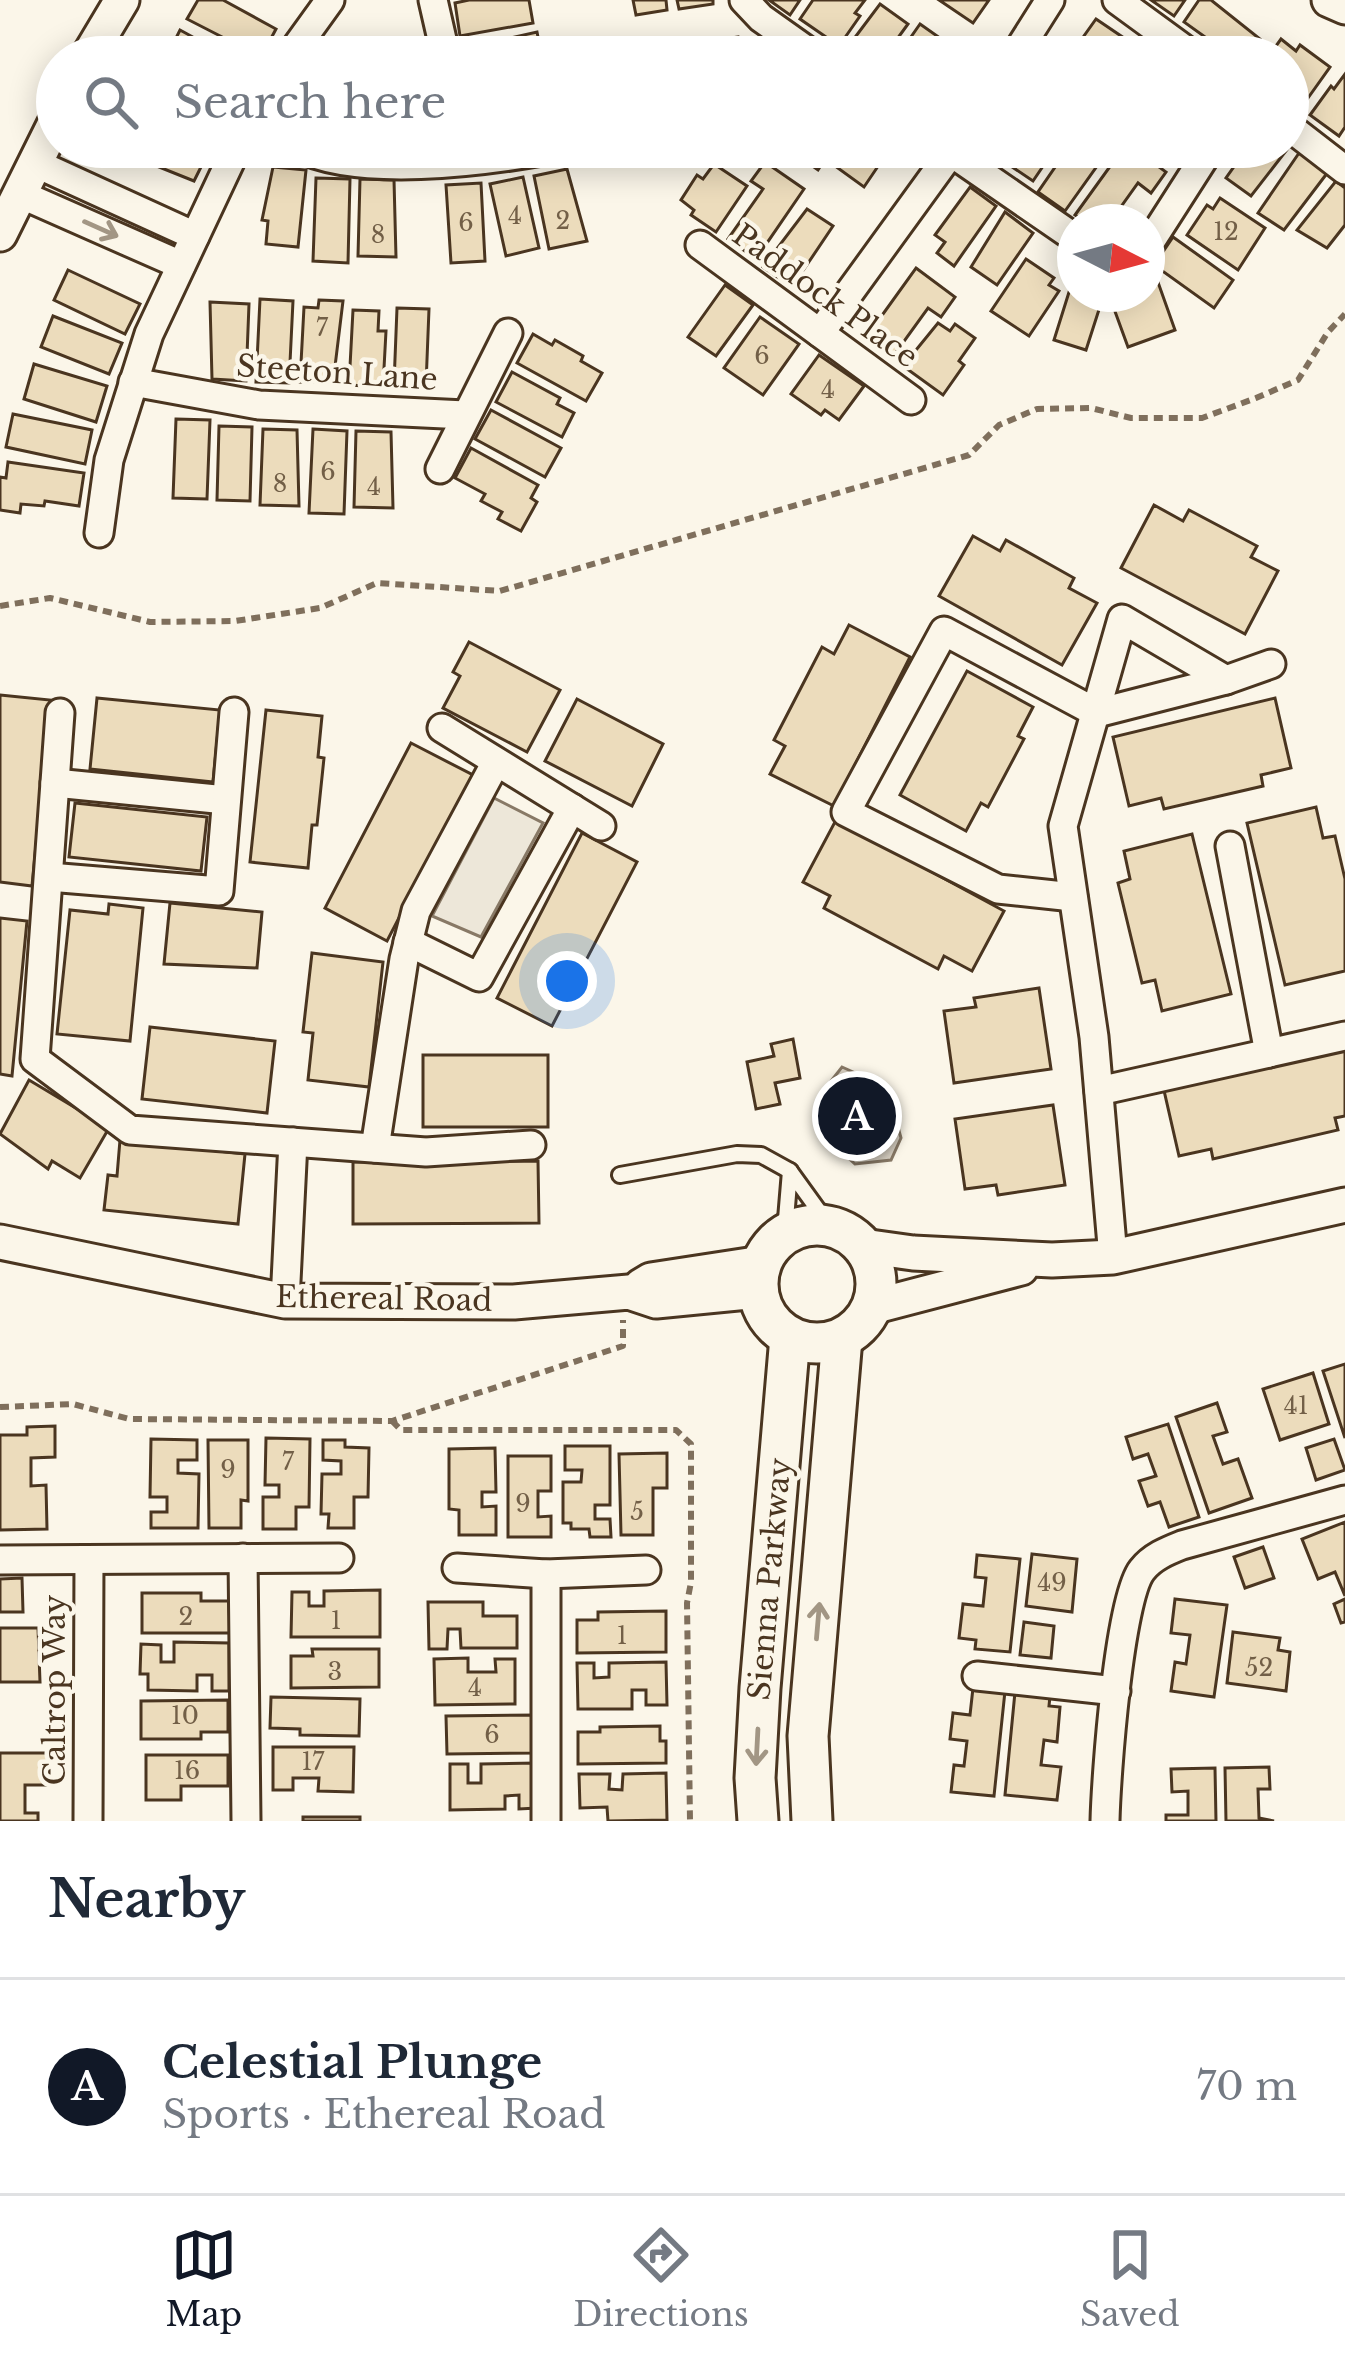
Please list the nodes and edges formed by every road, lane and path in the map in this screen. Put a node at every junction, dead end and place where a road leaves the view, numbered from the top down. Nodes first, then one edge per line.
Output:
1 (122, 0) edge
2 (330, 0) edge
3 (433, 0) edge
4 (744, 0) edge
5 (1050, 0) edge
6 (1118, 0) edge
7 (1329, 0) edge
8 (1345, 7) edge
9 (101, 36) edge
10 (304, 36) edge
11 (441, 36) edge
12 (786, 36) edge
13 (1027, 36) edge
14 (1167, 36) edge
15 (1309, 142) edge
16 (35, 163) edge
17 (46, 168) edge
18 (227, 168) edge
19 (937, 168) edge
20 (977, 168) edge
21 (1198, 168) edge
22 (1345, 170) edge
23 (20, 194) junction
24 (1165, 219) edge
25 (1057, 225) edge
26 (0, 233) edge
27 (195, 236) junction
28 (700, 245) dead end
29 (181, 265) junction
30 (1345, 314) edge
31 (508, 333) dead end
32 (820, 333) junction
33 (133, 382) junction
34 (911, 400) dead end
35 (465, 415) junction
36 (440, 469) dead end
37 (99, 533) dead end
38 (0, 606) edge
39 (1271, 664) dead end
40 (1226, 680) junction
41 (234, 712) dead end
42 (1096, 712) junction
43 (60, 713) dead end
44 (442, 728) dead end
45 (496, 762) junction
46 (56, 782) junction
47 (226, 800) junction
48 (572, 808) junction
49 (601, 826) dead end
50 (1231, 846) dead end
51 (49, 877) junction
52 (1073, 897) junction
53 (408, 942) junction
54 (1345, 1036) edge
55 (1269, 1053) junction
56 (1099, 1091) junction
57 (293, 1142) junction
58 (531, 1145) dead end
59 (375, 1148) junction
60 (790, 1171) junction
61 (620, 1175) dead end
62 (1345, 1205) edge
63 (813, 1226) junction
64 (0, 1242) edge
65 (863, 1246) junction
66 (1114, 1257) junction
67 (1052, 1260) junction
68 (760, 1277) junction
69 (626, 1292) junction
70 (285, 1301) junction
71 (872, 1307) junction
72 (790, 1337) junction
73 (842, 1339) junction
74 (0, 1407) edge
75 (1345, 1500) edge
76 (243, 1558) junction
77 (340, 1558) dead end
78 (0, 1560) edge
79 (89, 1560) junction
80 (458, 1568) dead end
81 (646, 1570) dead end
82 (546, 1574) junction
83 (977, 1676) dead end
84 (1116, 1691) junction
85 (88, 1821) edge
86 (246, 1821) edge
87 (546, 1821) edge
88 (758, 1821) edge
89 (812, 1821) edge
90 (1105, 1821) edge

1 - 9 street
2 - 10 street
3 - 11 street
4 - 12 street
5 - 13 street
6 - 14 street
7 - 8 street
15 - 22 street
16 - 23 street
17 - 27 street
18 - 27 street
19 - 32 street
20 - 25 street
21 - 24 street
23 - 26 street
23 -> 29 street
27 - 29 street
28 - 32 street, Paddock Place
29 - 33 street
30 - 38 path
31 - 35 street
32 - 34 street, Paddock Place
33 - 35 street, Steeton Lane
33 - 37 street
35 - 36 street
39 - 40 street
40 - 42 street
40 - 42 street
41 - 47 street
42 - 52 street
42 - 52 street
43 - 46 street
44 - 45 street
45 - 48 street
45 - 53 street
46 - 47 street
46 - 51 street
47 - 51 street
48 - 49 street
48 - 53 street
50 - 55 street
51 - 57 street
52 - 56 street
53 - 59 street
54 - 55 street
55 - 56 street
56 - 66 street
57 - 59 street
57 - 70 street
58 - 59 street
60 - 61 lane
60 - 63 lane
60 - 63 lane
62 - 66 street
63 - 65 main road
63 - 68 main road
64 - 70 street, Ethereal Road
65 - 67 street
65 - 71 main road
66 - 67 street
67 - 71 street
68 - 69 street, Ethereal Road
68 - 72 main road
69 - 70 street, Ethereal Road
69 - 74 path
71 - 73 main road
72 - 73 main road
72 -> 88 main road, Sienna Parkway
89 -> 73 main road, Sienna Parkway
75 - 84 street
76 - 77 street
76 - 79 street
76 - 86 street
78 - 79 street
79 - 85 street, Caltrop Way
80 - 82 street
81 - 82 street
82 - 87 street
83 - 84 street
84 - 90 street

